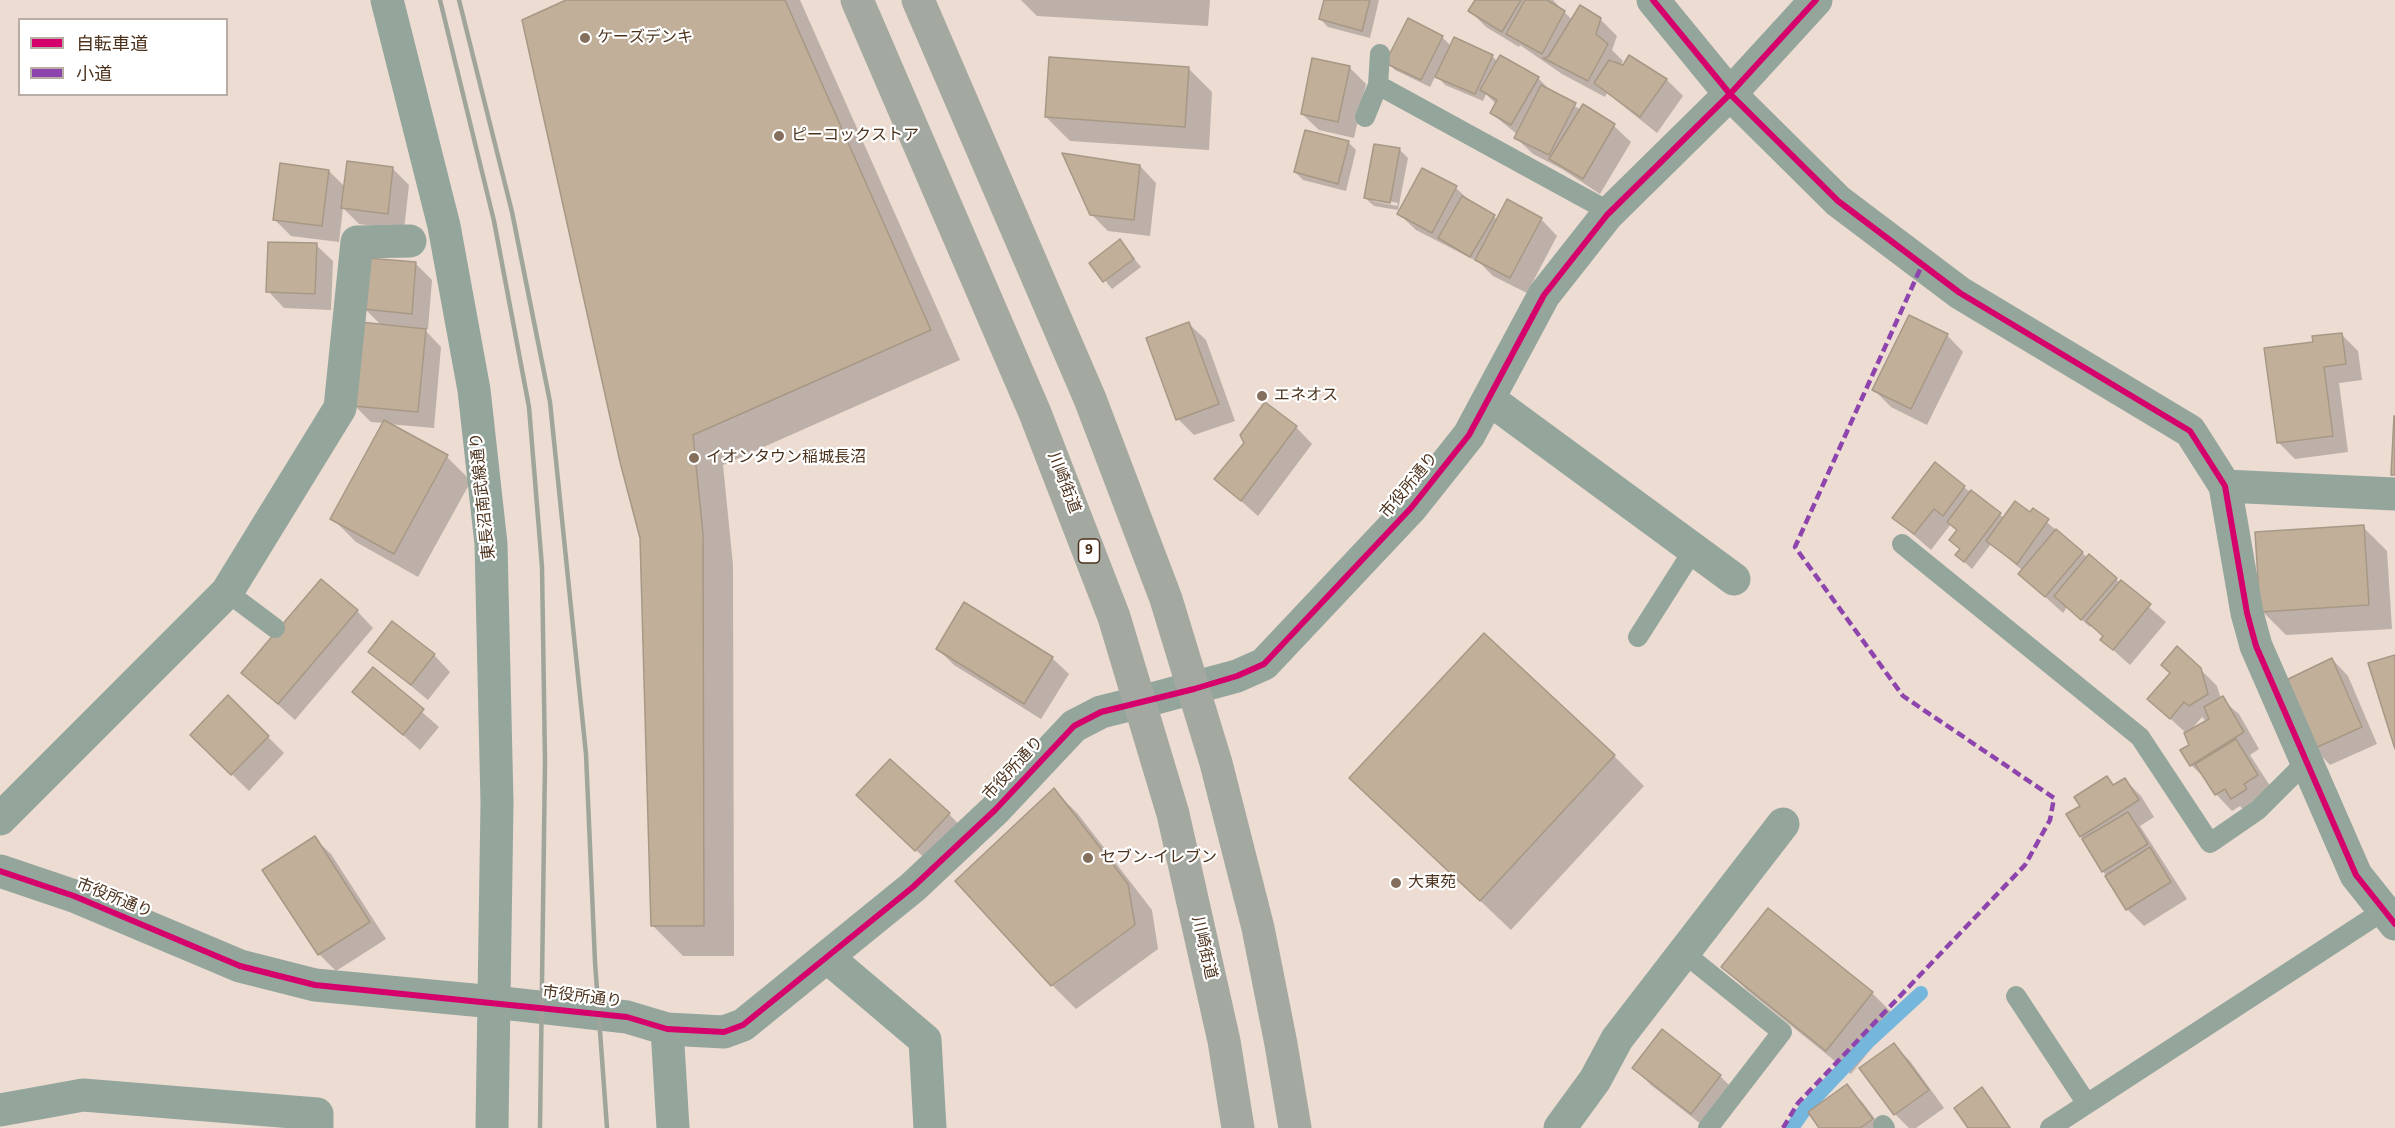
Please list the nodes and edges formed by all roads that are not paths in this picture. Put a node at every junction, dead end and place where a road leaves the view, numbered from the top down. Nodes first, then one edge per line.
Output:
1 (387, 0) edge
2 (857, 0) edge
3 (918, 0) edge
4 (1816, 0) edge
5 (1661, 4) edge
6 (1380, 54) dead end
7 (1378, 85) junction
8 (1730, 94) junction
9 (1365, 117) dead end
10 (1610, 212) junction
11 (410, 241) dead end
12 (1488, 399) junction
13 (2225, 486) junction
14 (2395, 494) edge
15 (1902, 544) dead end
16 (1694, 549) junction
17 (1734, 579) dead end
18 (228, 592) junction
19 (275, 628) dead end
20 (1638, 637) dead end
21 (1194, 689) junction
22 (1142, 702) junction
23 (2306, 762) junction
24 (0, 819) edge
25 (1783, 824) dead end
26 (0, 871) edge
27 (2389, 918) edge
28 (1684, 953) junction
29 (827, 957) junction
30 (2016, 996) dead end
31 (494, 1002) junction
32 (667, 1029) junction
33 (2087, 1104) junction
34 (0, 1110) edge
35 (317, 1128) edge
36 (492, 1128) edge
37 (673, 1128) edge
38 (930, 1128) edge
39 (1238, 1128) edge
40 (1295, 1128) edge
41 (1560, 1128) edge
42 (1708, 1128) edge
43 (2050, 1128) edge

1 - 31 street, 東長沼南武線通り
2 - 22 main road, 川崎街道 / 9
3 - 21 main road
4 - 8 street, 市役所通り
5 - 8 street
6 - 7 lane
7 - 9 lane
7 - 10 lane
8 - 10 street, 市役所通り
8 - 13 street
10 - 12 street, 市役所通り
11 - 18 street
12 - 16 street
12 - 21 street, 市役所通り
13 - 14 street
13 - 23 street
15 - 23 lane
16 - 17 street
16 - 20 lane
18 - 19 lane
18 - 24 street
21 - 22 street, 市役所通り
21 - 40 main road
22 - 29 street, 市役所通り
22 - 39 main road, 川崎街道 / 9
23 - 27 street
25 - 28 street
26 - 31 street, 市役所通り
27 - 33 lane
28 - 41 street
28 - 42 lane
29 - 32 street, 市役所通り
29 - 38 street
30 - 33 lane
31 - 32 street, 市役所通り
31 - 36 street, 東長沼南武線通り
32 - 37 street
33 - 43 lane
34 - 35 street

